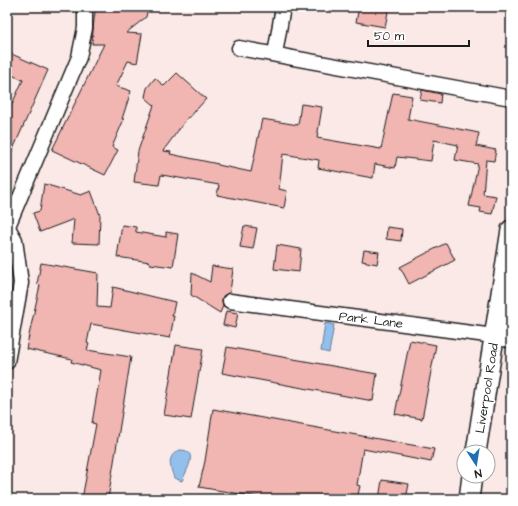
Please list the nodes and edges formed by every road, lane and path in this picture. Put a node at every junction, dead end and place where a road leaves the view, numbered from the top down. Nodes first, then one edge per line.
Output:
1 (85, 7) edge
2 (283, 7) edge
3 (239, 48) dead end
4 (275, 54) junction
5 (511, 98) edge
6 (7, 226) edge
7 (511, 230) edge
8 (230, 301) dead end
9 (502, 337) edge
10 (7, 362) edge
11 (478, 444) edge
12 (471, 484) edge
13 (469, 499) edge

1 - 6 street
2 - 4 street
3 - 4 street
4 - 5 street
6 - 10 street
7 - 9 main road, Liverpool Road
8 - 9 street, Park Lane
9 - 11 main road, Liverpool Road
12 - 13 main road

